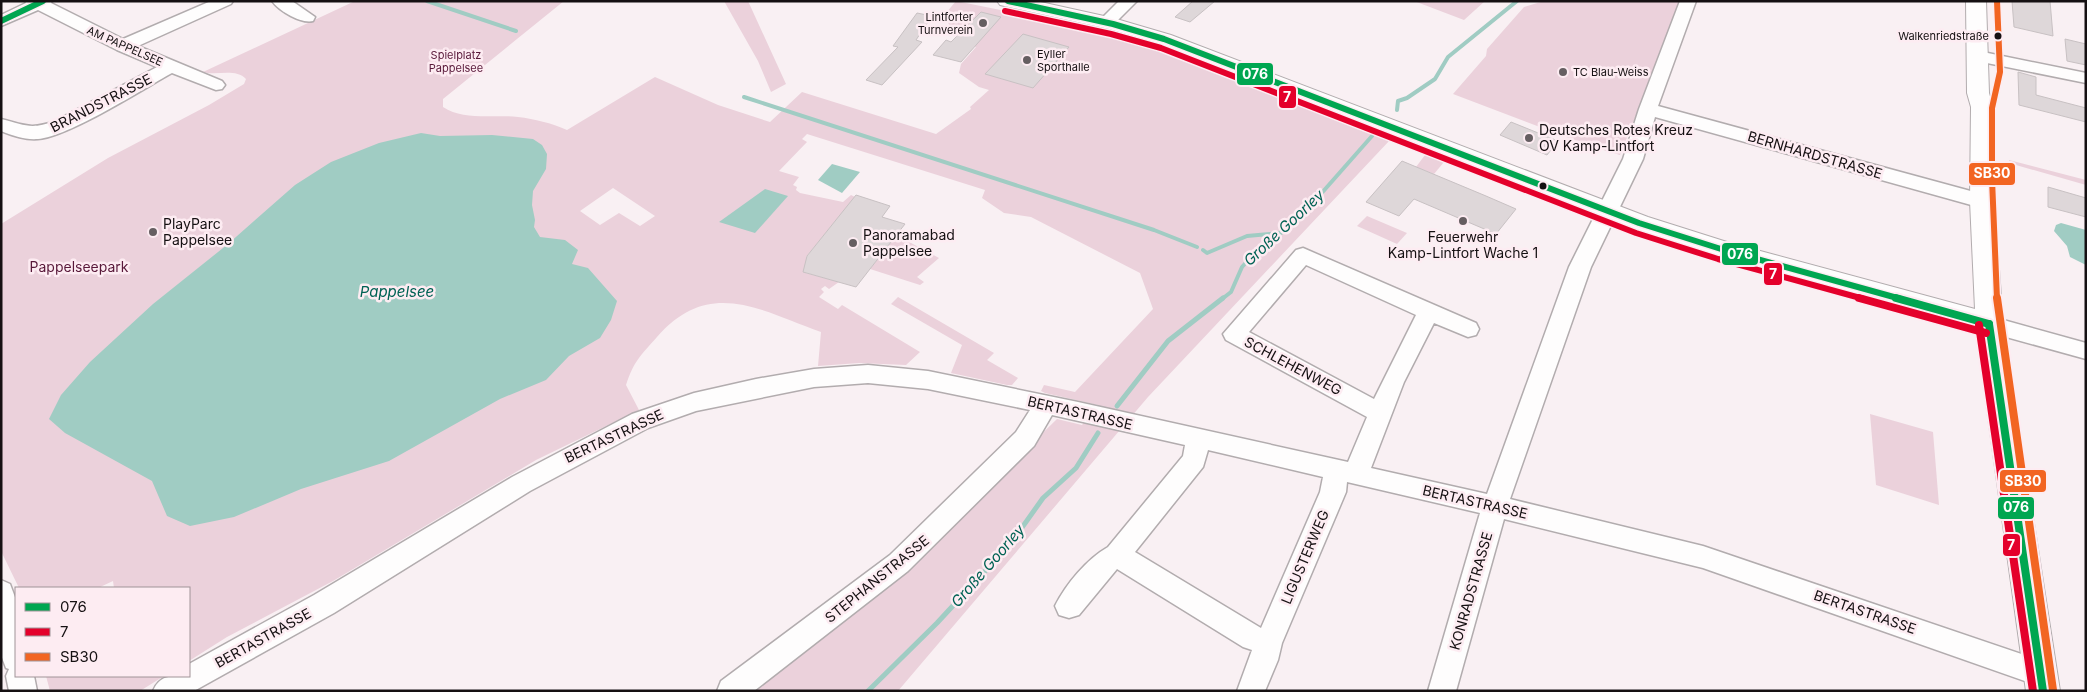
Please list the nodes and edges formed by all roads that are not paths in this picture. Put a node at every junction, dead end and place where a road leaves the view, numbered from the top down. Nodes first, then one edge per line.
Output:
1 (225, 1) edge
2 (280, 1) edge
3 (1007, 1) edge
4 (1129, 1) edge
5 (1688, 1) edge
6 (1976, 1) edge
7 (1987, 1) edge
8 (37, 2) edge
9 (307, 17) dead end
10 (1, 21) edge
11 (1106, 22) junction
12 (123, 46) junction
13 (1984, 54) junction
14 (170, 67) junction
15 (2086, 78) edge
16 (216, 85) dead end
17 (1648, 109) junction
18 (1, 125) edge
19 (1982, 201) junction
20 (1606, 211) junction
21 (1428, 313) junction
22 (1989, 324) junction
23 (1468, 329) dead end
24 (2086, 351) edge
25 (1046, 405) junction
26 (1380, 414) junction
27 (1199, 439) junction
28 (1346, 472) junction
29 (1495, 506) junction
30 (1117, 555) junction
31 (1, 592) edge
32 (1070, 606) dead end
33 (1268, 643) junction
34 (15, 655) edge
35 (20, 677) edge
36 (2041, 682) edge
37 (23, 691) edge
38 (167, 691) edge
39 (731, 691) edge
40 (1251, 691) edge
41 (1442, 691) edge

1 - 12 street
2 - 9 street
3 - 11 main road
4 - 11 street
5 - 17 street, KONRADSTRASSE
6 - 13 main road
7 - 13 main road
8 - 10 street
8 - 12 street, AM PAPPELSEE
11 - 20 main road
12 - 14 street, AM PAPPELSEE
13 - 15 street
13 - 19 main road
14 - 16 street, AM PAPPELSEE
14 - 18 street, BRANDSTRASSE
17 - 19 street, BERNHARDSTRASSE
17 - 20 street, KONRADSTRASSE
19 - 22 main road
20 - 22 main road
20 - 29 street, KONRADSTRASSE
21 - 23 street, SCHLEHENWEG
21 - 26 street
21 - 26 street, SCHLEHENWEG
22 - 24 street
22 - 36 main road
25 - 27 street, BERTASTRASSE
25 - 38 street, BERTASTRASSE
25 - 39 street, STEPHANSTRASSE
26 - 28 street
27 - 28 street, BERTASTRASSE
27 - 30 street
28 - 29 street, BERTASTRASSE
28 - 33 street, LIGUSTERWEG
29 - 36 street, BERTASTRASSE
29 - 41 street, KONRADSTRASSE
30 - 32 street
30 - 33 street
31 - 34 street
33 - 40 street, LIGUSTERWEG
35 - 37 street

